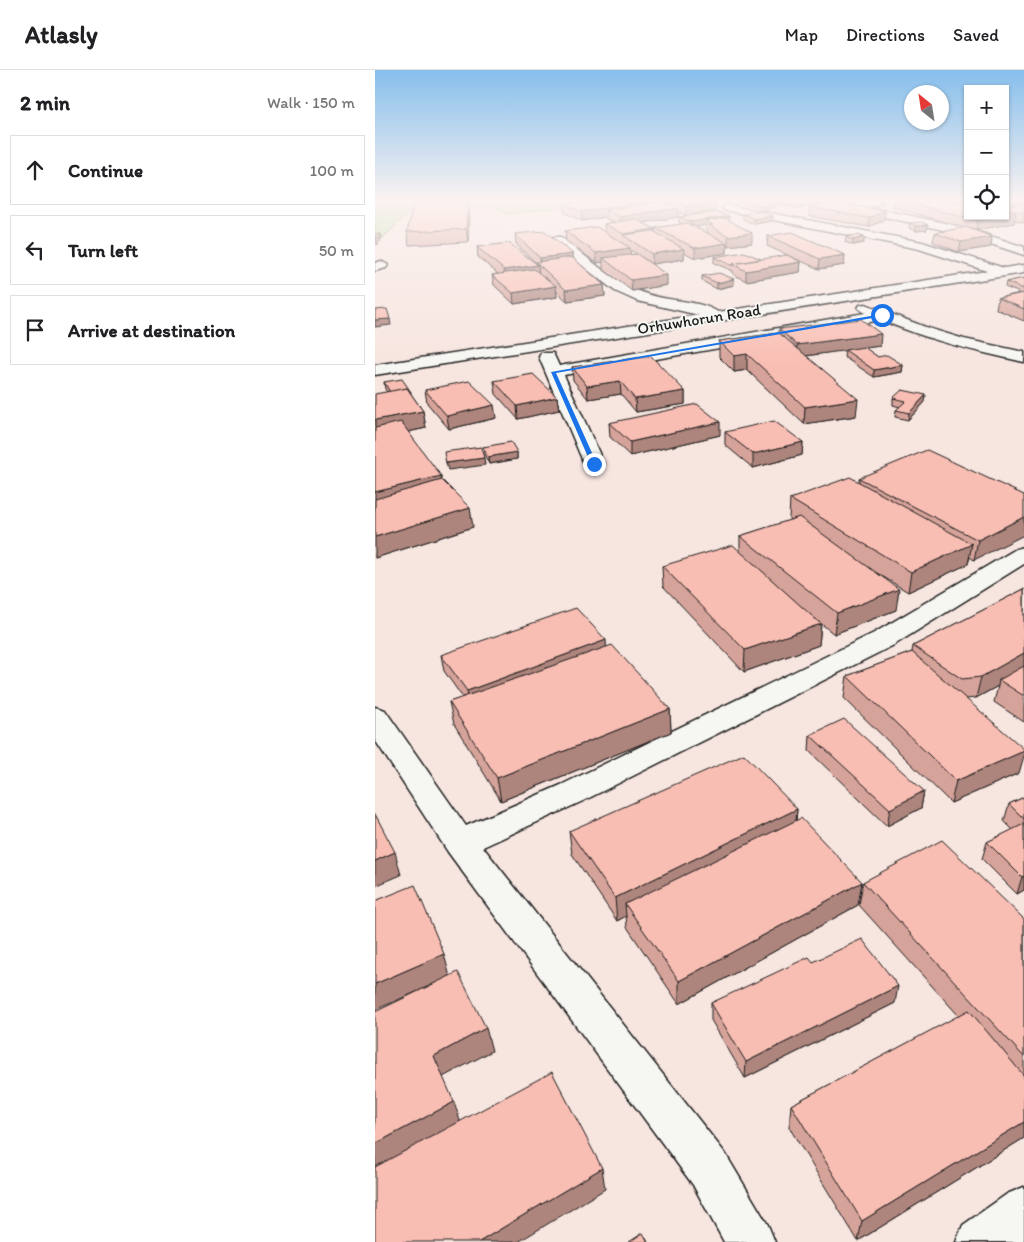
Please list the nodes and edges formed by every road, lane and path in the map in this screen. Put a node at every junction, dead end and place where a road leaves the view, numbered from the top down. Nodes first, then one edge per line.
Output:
1 (578, 256) edge
2 (954, 256) edge
3 (1024, 269) edge
4 (1006, 272) junction
5 (838, 298) junction
6 (882, 315) junction
7 (719, 316) junction
8 (541, 344) junction
9 (1024, 357) edge
10 (375, 370) edge
11 (553, 372) junction
12 (594, 464) dead end
13 (1024, 554) edge
14 (375, 717) edge
15 (460, 843) junction
16 (1024, 1211) edge
17 (751, 1242) edge
18 (980, 1242) edge

1 - 7 street
2 - 4 street
3 - 4 street, Orhuwhorun Road
4 - 5 street, Orhuwhorun Road
5 - 6 street
5 - 7 street, Orhuwhorun Road
6 - 9 street
6 - 11 street
7 - 8 street, Orhuwhorun Road
8 - 10 street, Orhuwhorun Road
8 - 11 street
11 - 12 street
13 - 15 street
14 - 15 street
15 - 17 street
16 - 18 street

